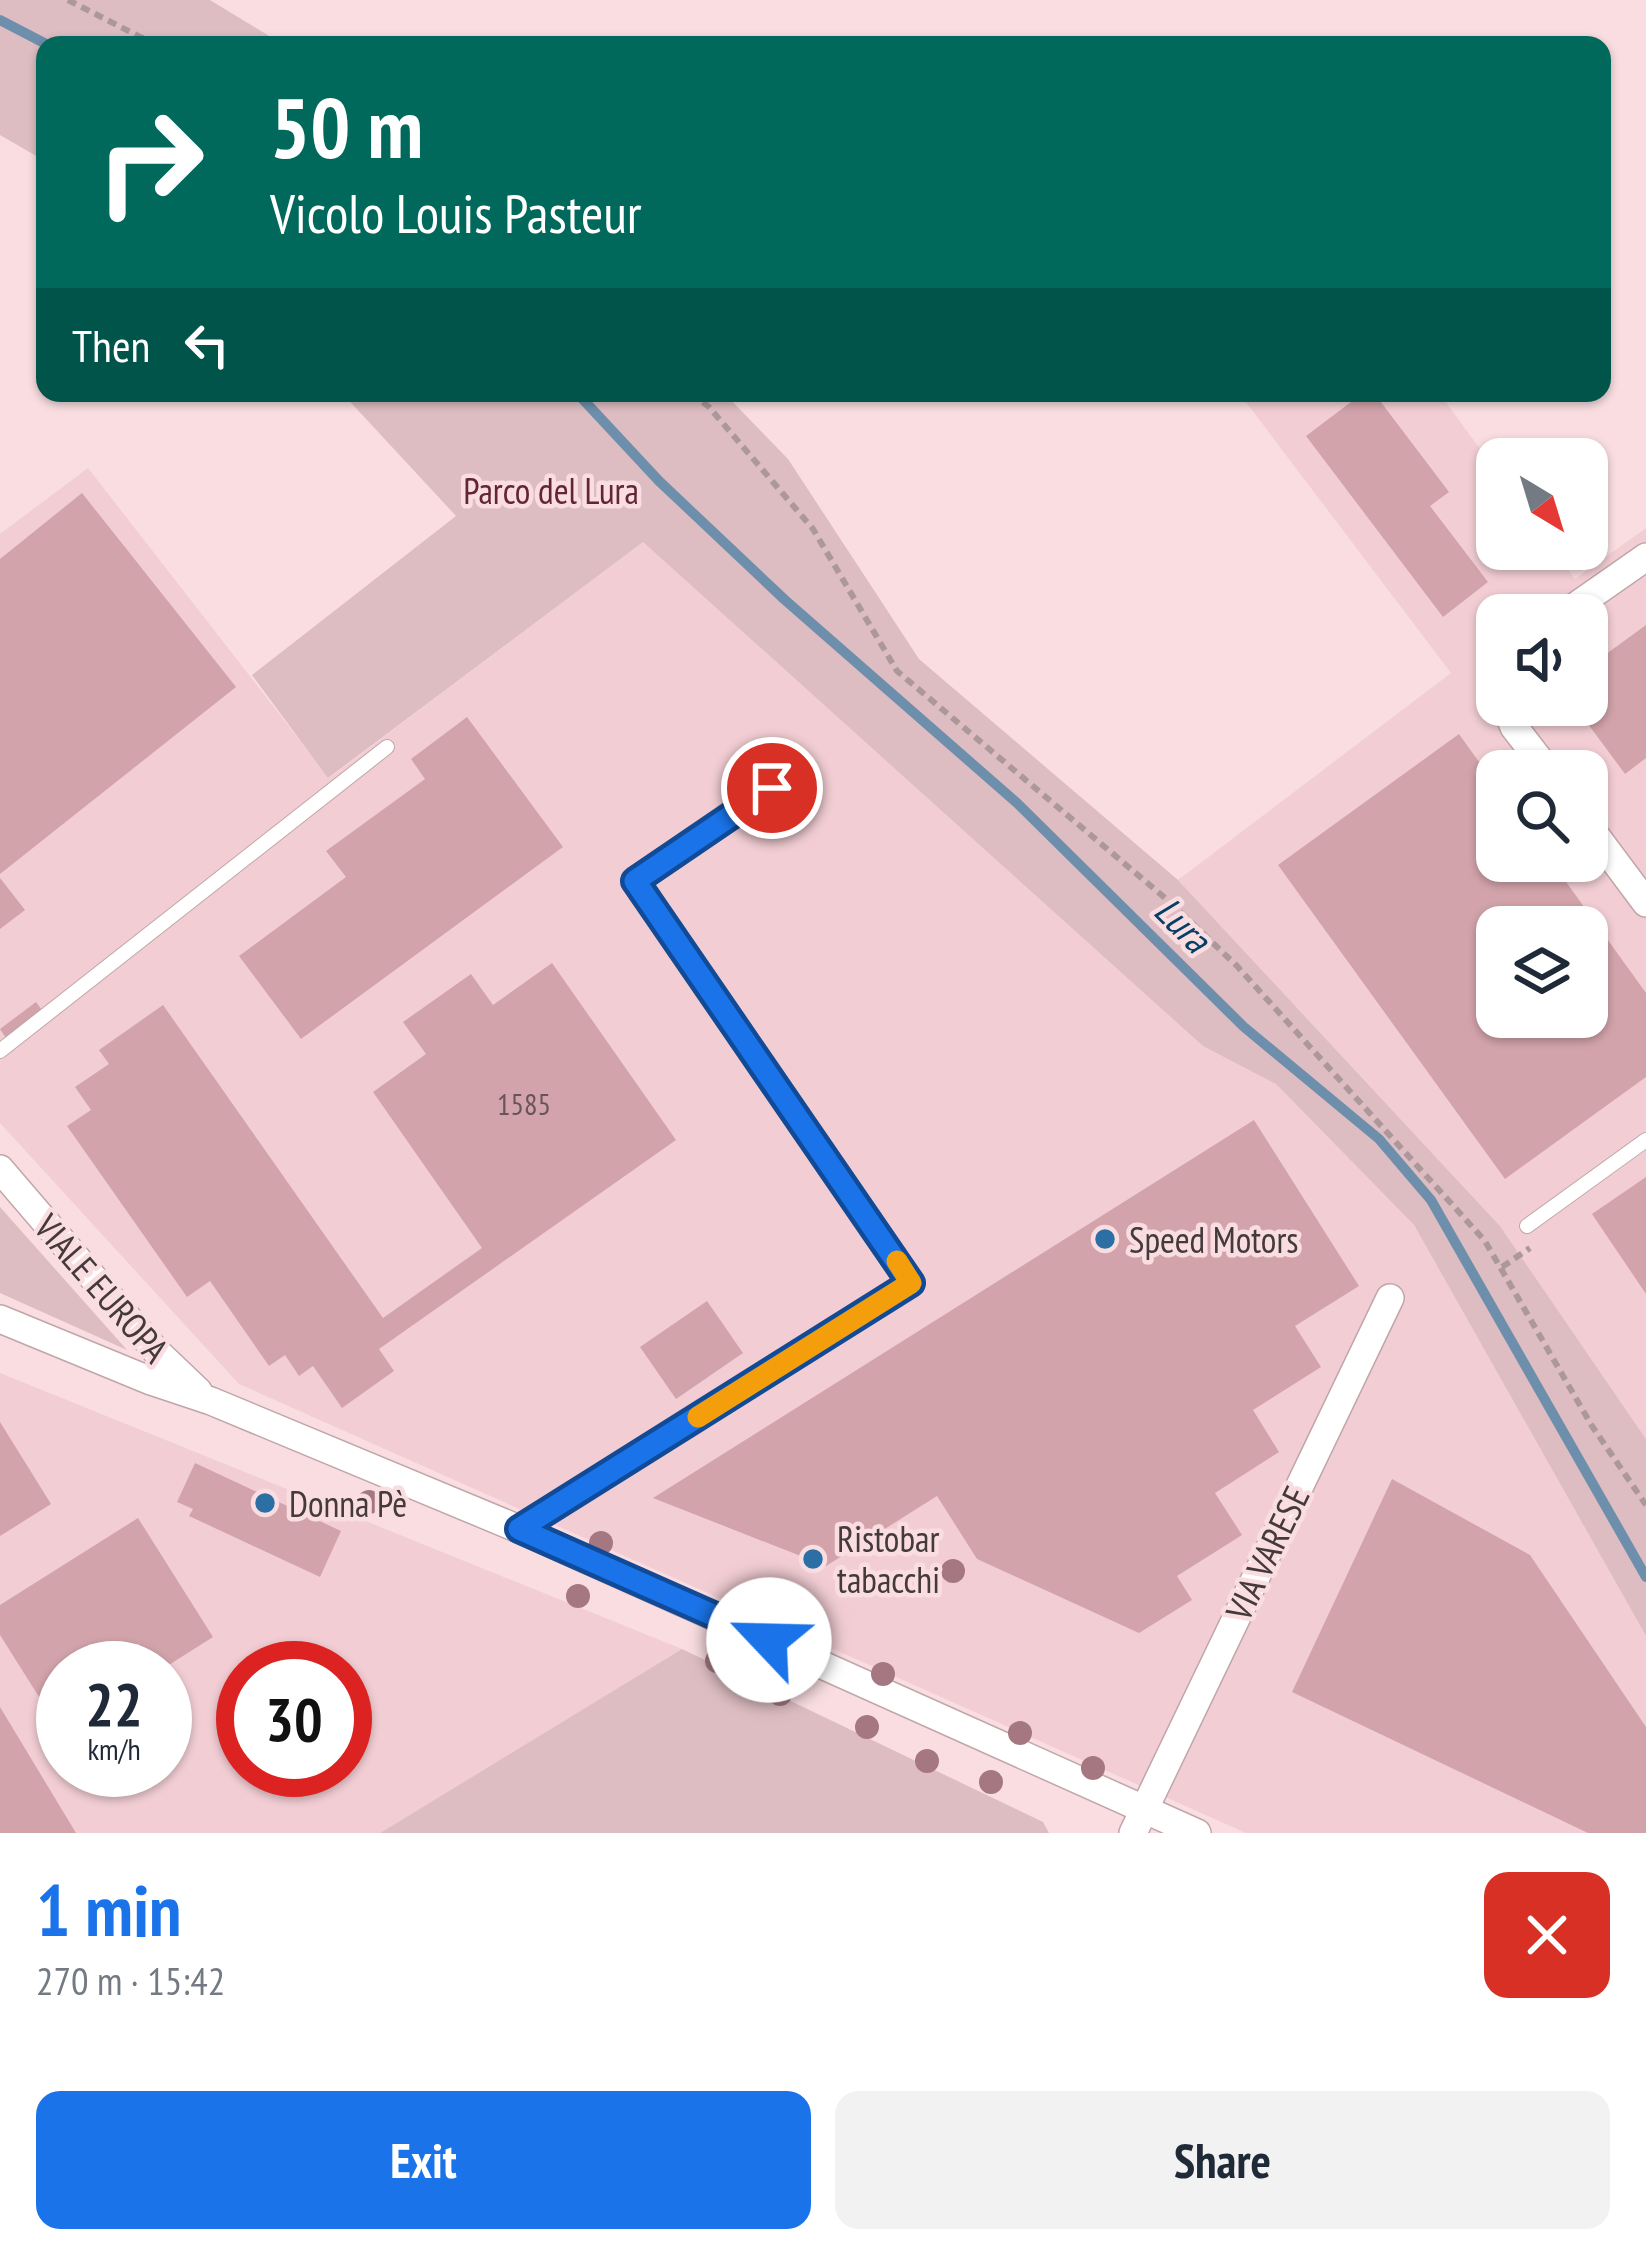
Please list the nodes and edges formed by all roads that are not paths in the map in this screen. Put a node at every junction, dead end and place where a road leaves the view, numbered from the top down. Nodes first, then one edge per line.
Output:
1 (1646, 557) edge
2 (1593, 594) edge
3 (1514, 726) edge
4 (386, 747) dead end
5 (1532, 750) edge
6 (772, 788) dead end
7 (1608, 852) edge
8 (1646, 903) edge
9 (0, 1051) edge
10 (1646, 1140) edge
11 (0, 1168) edge
12 (1527, 1226) dead end
13 (1390, 1298) dead end
14 (0, 1319) edge
15 (211, 1401) junction
16 (519, 1529) junction
17 (1138, 1820) edge
18 (1197, 1833) edge

1 - 2 street
3 - 5 street
4 - 9 lane
6 - 16 street
7 - 8 street
10 - 12 lane
11 - 15 street, VIALE EUROPA
13 - 17 street, VIA VARESE
14 - 15 street
15 - 16 street
16 - 17 street
17 - 18 street

